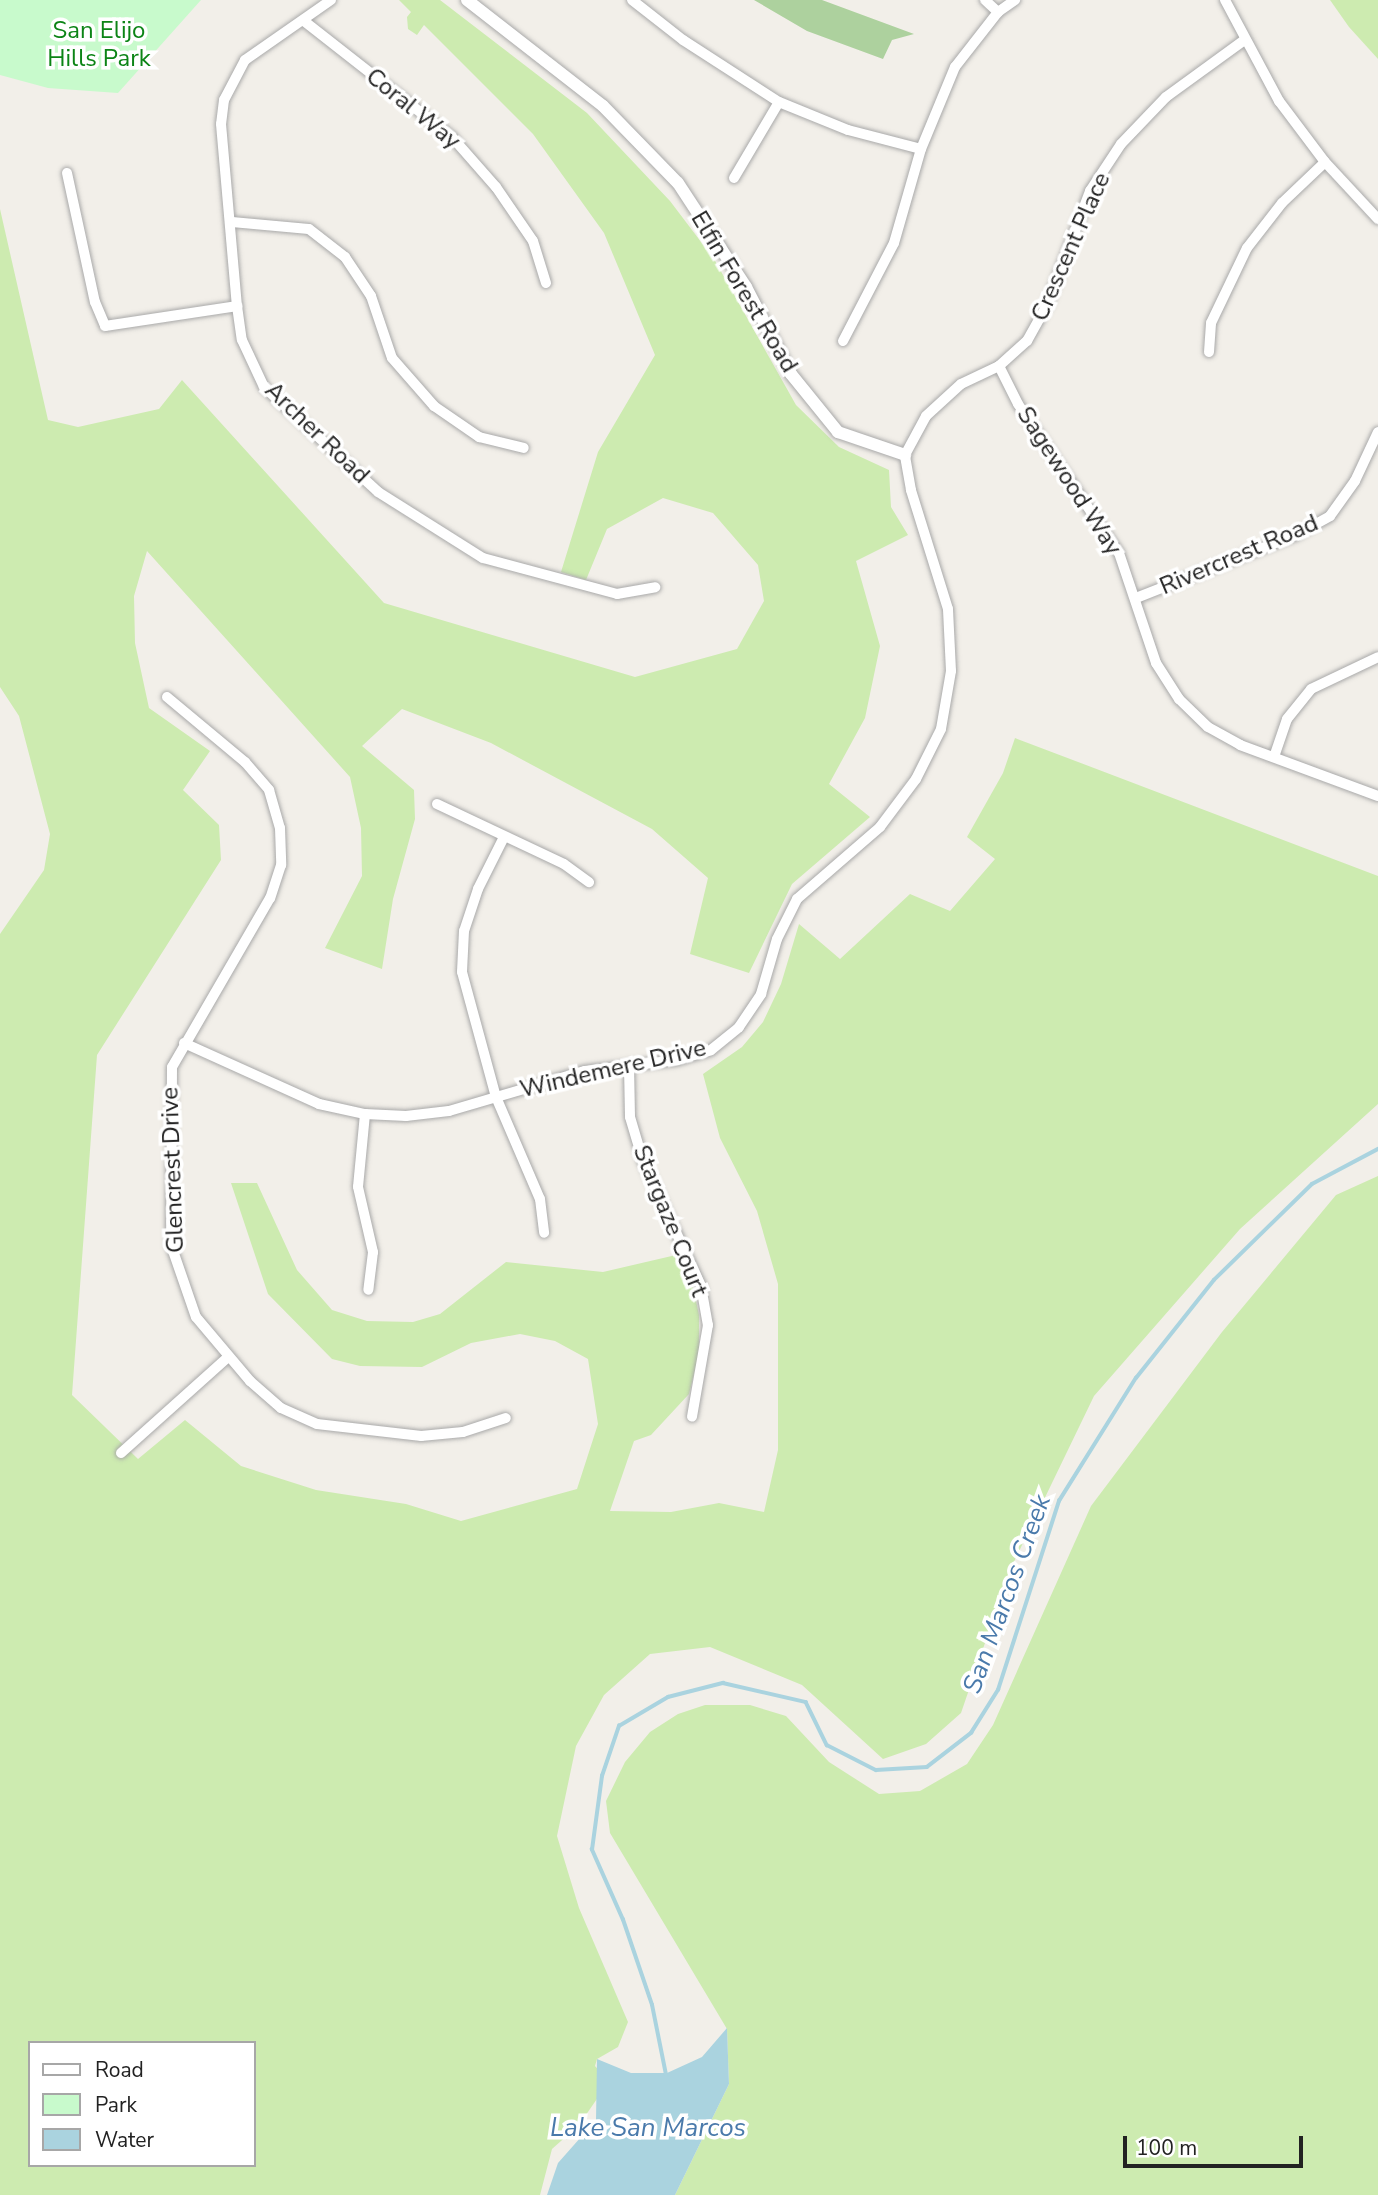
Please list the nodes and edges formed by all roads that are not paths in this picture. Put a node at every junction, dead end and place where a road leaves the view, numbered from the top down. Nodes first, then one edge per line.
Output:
1 (331, 0) edge
2 (467, 0) edge
3 (632, 0) edge
4 (985, 0) edge
5 (1015, 0) edge
6 (1225, 0) edge
7 (998, 12) junction
8 (304, 21) junction
9 (1244, 41) junction
10 (779, 102) junction
11 (920, 149) junction
12 (1325, 162) junction
13 (67, 173) dead end
14 (734, 177) dead end
15 (1378, 219) edge
16 (232, 222) junction
17 (546, 283) dead end
18 (237, 306) junction
19 (842, 341) dead end
20 (1209, 352) dead end
21 (999, 366) junction
22 (1378, 432) edge
23 (524, 448) dead end
24 (905, 455) junction
25 (655, 587) dead end
26 (1136, 598) junction
27 (1378, 657) edge
28 (167, 697) dead end
29 (1274, 757) junction
30 (1378, 796) edge
31 (437, 804) dead end
32 (503, 839) junction
33 (589, 882) dead end
34 (184, 1043) junction
35 (629, 1065) junction
36 (496, 1097) junction
37 (365, 1114) junction
38 (544, 1233) dead end
39 (368, 1290) dead end
40 (227, 1358) junction
41 (692, 1417) dead end
42 (506, 1418) dead end
43 (121, 1453) dead end

1 - 8 street, Archer Road
2 - 24 street, Elfin Forest Road
3 - 10 street
4 - 7 street
5 - 7 street
6 - 9 street
7 - 11 street
8 - 16 street, Archer Road
8 - 17 street, Coral Way
9 - 12 street
9 - 21 street, Crescent Place
10 - 11 street
10 - 14 street
11 - 19 street
12 - 15 street
12 - 20 street
13 - 18 street
16 - 18 street, Archer Road
16 - 23 street
18 - 25 street, Archer Road
21 - 24 street, Crescent Place
21 - 26 street, Sagewood Way
22 - 26 street, Rivercrest Road
24 - 35 street, Windemere Drive
26 - 29 street, Sagewood Way
27 - 29 street
28 - 34 street, Glencrest Drive
29 - 30 street, Sagewood Way
31 - 32 street
32 - 33 street
32 - 36 street
34 - 37 street, Windemere Drive
34 - 40 street, Glencrest Drive
35 - 36 street, Windemere Drive
35 - 41 street, Stargaze Court
36 - 37 street, Windemere Drive
36 - 38 street
37 - 39 street
40 - 42 street, Glencrest Drive
40 - 43 street

